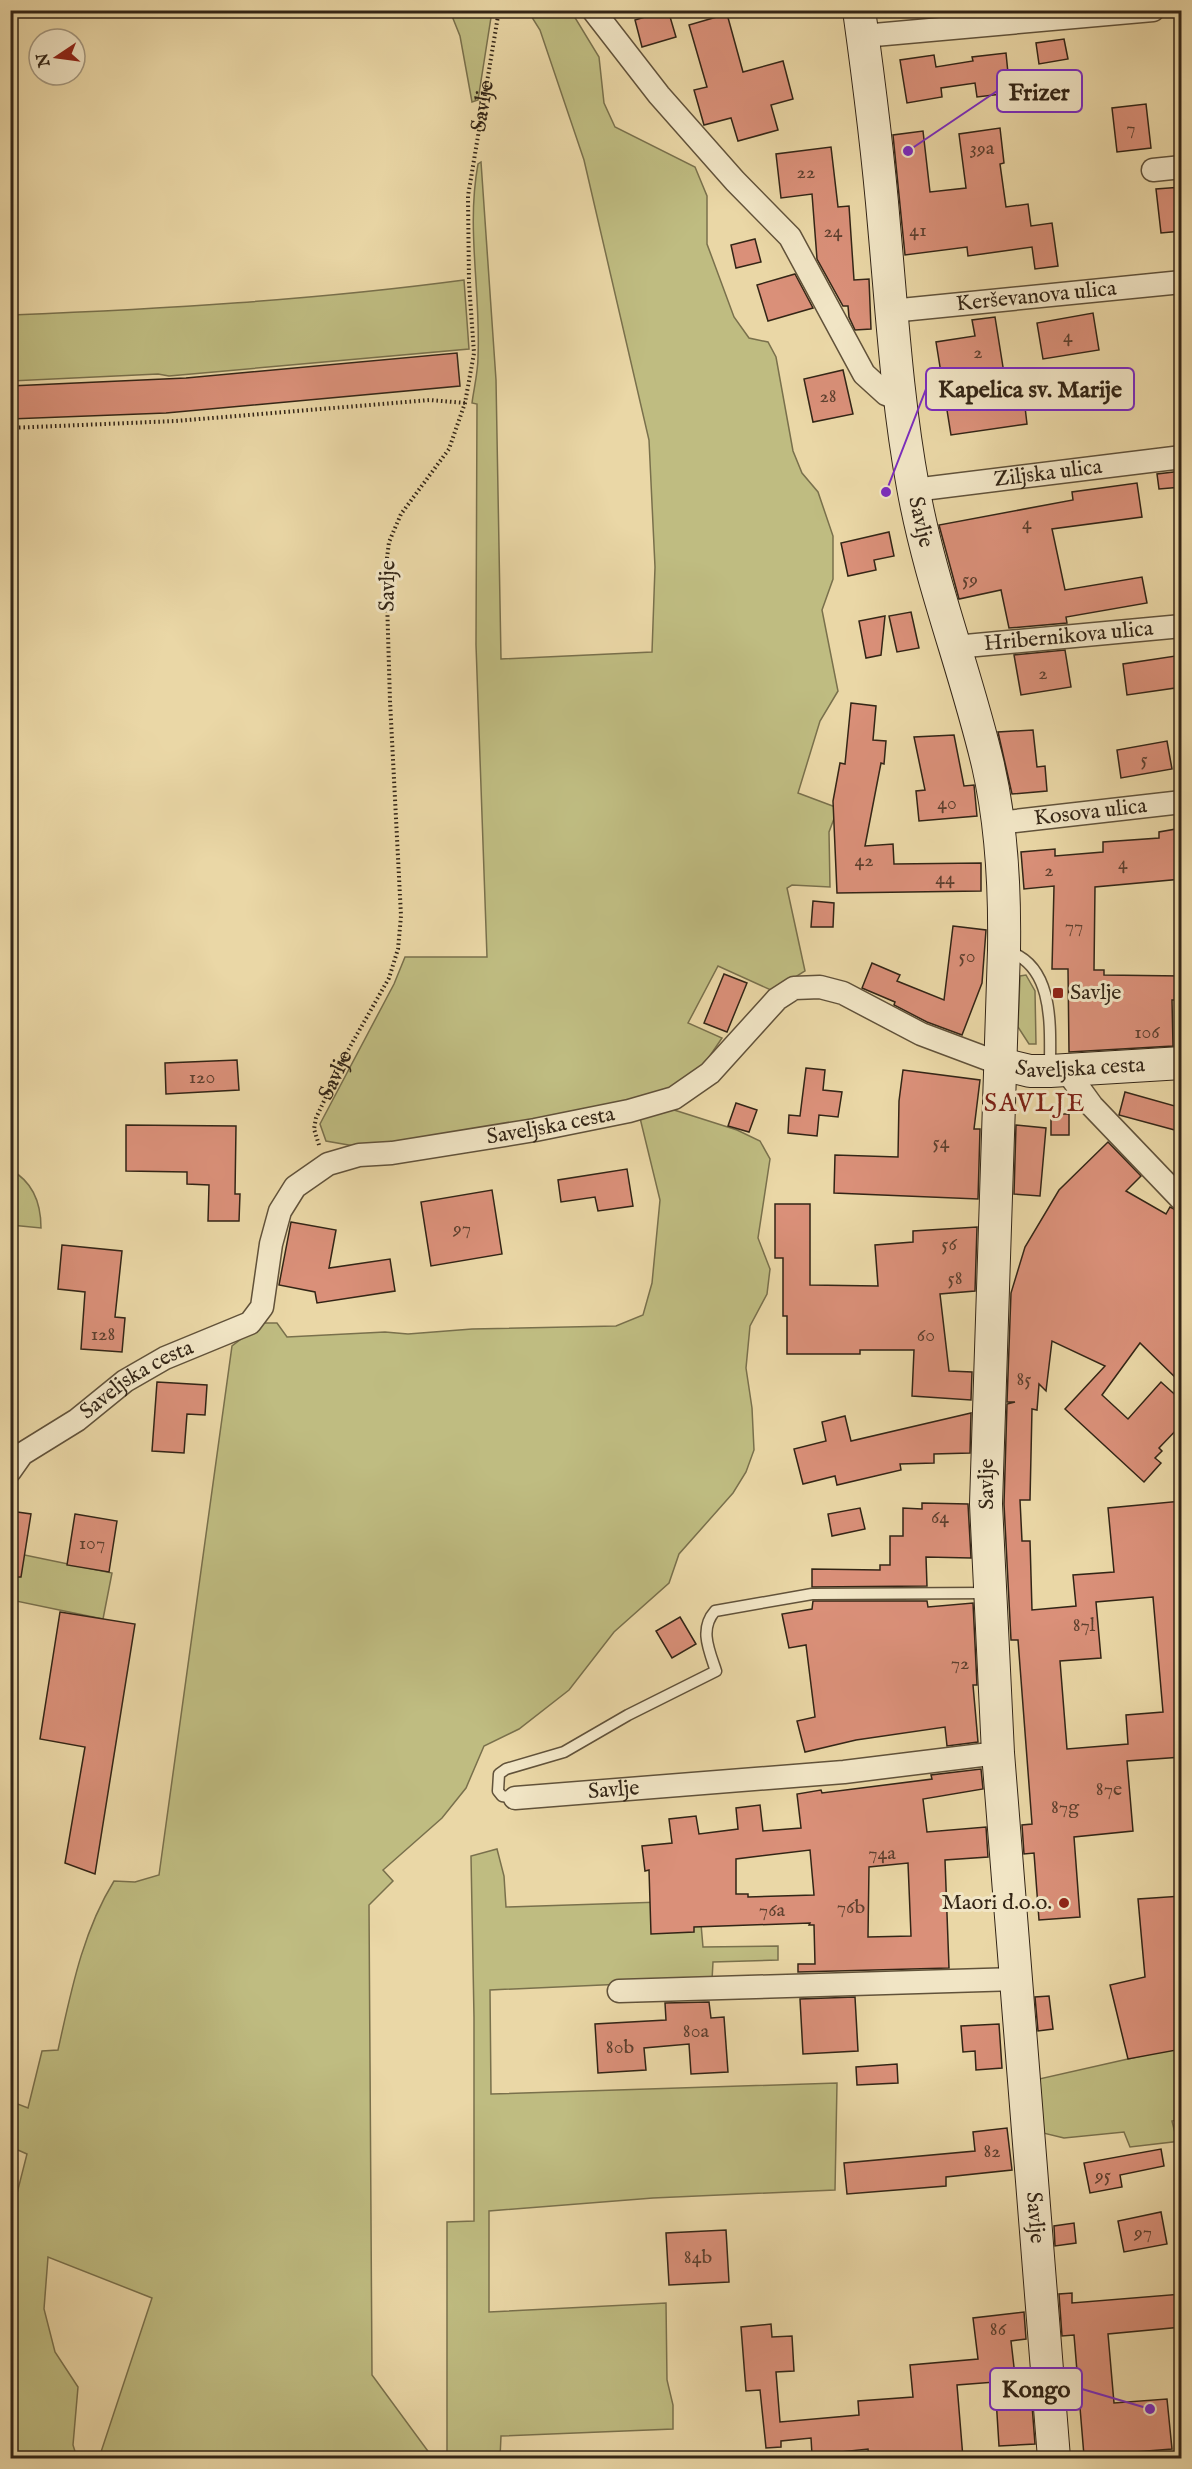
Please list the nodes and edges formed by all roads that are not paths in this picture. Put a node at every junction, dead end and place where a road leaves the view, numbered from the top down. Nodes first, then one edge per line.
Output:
1 (593, 10) edge
2 (1153, 10) edge
3 (861, 23) edge
4 (1182, 167) edge
5 (1153, 170) dead end
6 (1182, 282) edge
7 (891, 311) junction
8 (899, 399) junction
9 (1182, 457) edge
10 (914, 490) junction
11 (1182, 626) edge
12 (955, 647) junction
13 (1182, 802) edge
14 (998, 823) junction
15 (1004, 950) junction
16 (1182, 1063) edge
17 (1001, 1064) junction
18 (1058, 1070) junction
19 (1182, 1200) edge
20 (10, 1470) edge
21 (990, 1593) junction
22 (998, 1753) junction
23 (515, 1798) joint
24 (1017, 1979) junction
25 (619, 1991) dead end
26 (1054, 2458) edge

1 - 8 street
2 - 3 street, Savlje
3 - 7 street, Savlje
4 - 5 street
6 - 7 street, Kerševanova ulica
7 - 8 street, Savlje
8 - 10 street, Savlje
9 - 10 street, Ziljska ulica
10 - 12 street, Savlje
11 - 12 street, Hribernikova ulica
12 - 14 street, Savlje
13 - 14 street, Kosova ulica
14 - 15 street, Savlje
15 - 17 street, Savlje
15 - 18 lane
16 - 18 street, Saveljska cesta
17 - 18 street, Saveljska cesta
17 - 20 street, Saveljska cesta
17 - 21 street, Savlje
18 - 19 street
21 - 22 street, Savlje
21 - 23 lane
22 - 23 street, Savlje
22 - 24 street, Savlje
24 - 25 street
24 - 26 street, Savlje

